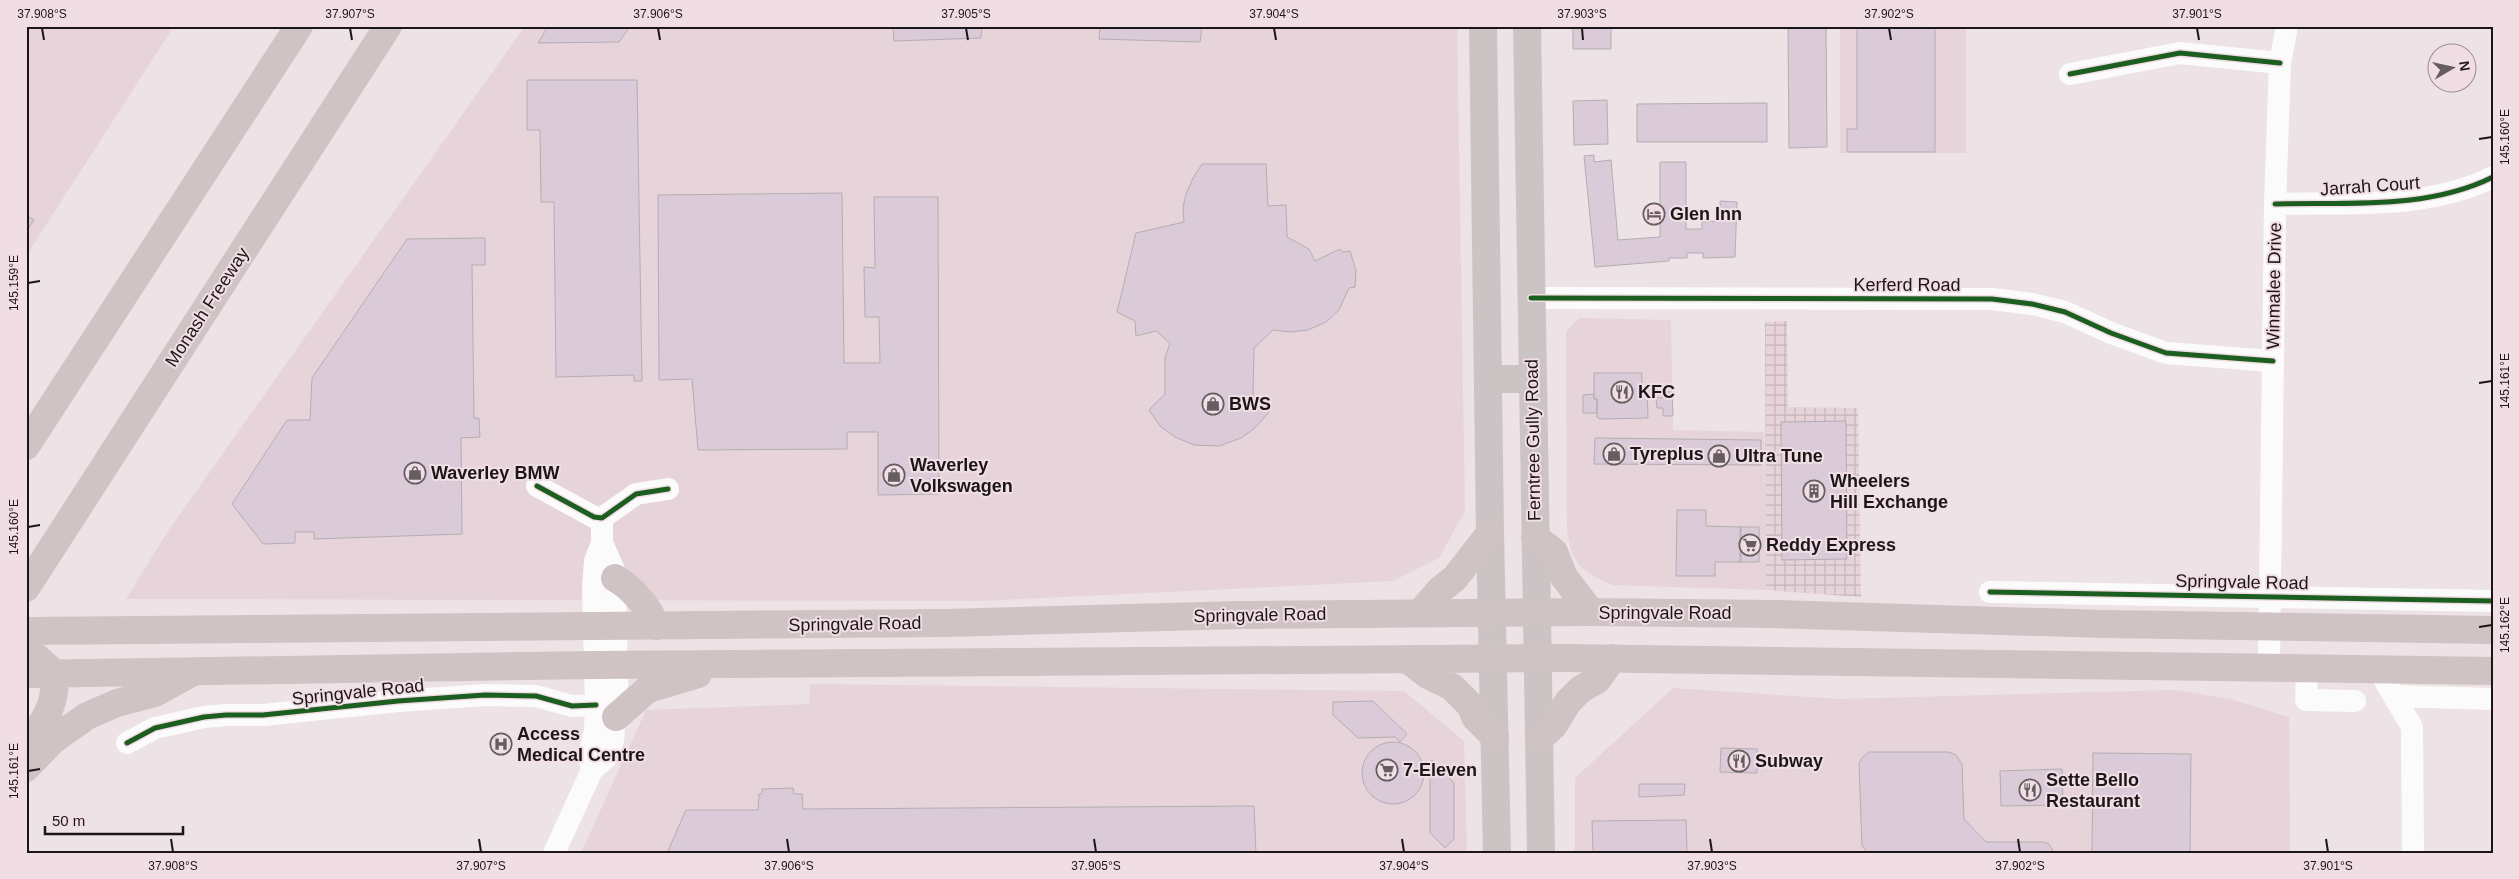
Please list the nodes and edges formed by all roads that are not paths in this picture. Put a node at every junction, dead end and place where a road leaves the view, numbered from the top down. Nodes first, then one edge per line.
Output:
1 (298, 26) edge
2 (388, 26) edge
3 (1483, 26) edge
4 (1527, 26) edge
5 (2287, 26) edge
6 (2280, 63) junction
7 (2070, 74) dead end
8 (2493, 177) edge
9 (2275, 204) junction
10 (1531, 298) junction
11 (2273, 361) junction
12 (1488, 379) junction
13 (1533, 379) junction
14 (26, 446) edge
15 (537, 486) dead end
16 (668, 489) dead end
17 (602, 518) junction
18 (1490, 533) junction
19 (1535, 537) junction
20 (602, 543) junction
21 (615, 578) junction
22 (26, 588) edge
23 (1990, 592) dead end
24 (2269, 596) junction
25 (2493, 601) edge
26 (1591, 612) junction
27 (1420, 613) junction
28 (1492, 613) junction
29 (1536, 613) junction
30 (986, 622) junction
31 (656, 626) junction
32 (2269, 626) junction
33 (605, 627) junction
34 (2493, 630) edge
35 (26, 631) edge
36 (26, 648) edge
37 (1493, 658) junction
38 (1538, 658) junction
39 (1613, 658) junction
40 (1407, 659) junction
41 (989, 661) junction
42 (730, 664) junction
43 (606, 665) junction
44 (485, 667) junction
45 (2269, 667) junction
46 (2306, 668) junction
47 (2378, 669) junction
48 (196, 670) junction
49 (2493, 670) edge
50 (45, 672) edge
51 (485, 695) junction
52 (2395, 696) junction
53 (2435, 696) junction
54 (2493, 699) edge
55 (2355, 701) dead end
56 (606, 711) junction
57 (2412, 727) junction
58 (1495, 737) junction
59 (1540, 738) junction
60 (127, 744) dead end
61 (26, 747) edge
62 (26, 768) edge
63 (554, 853) edge
64 (1497, 853) edge
65 (1541, 853) edge
66 (2413, 853) edge

1 - 14 highway
2 - 22 highway, Monash Freeway
3 - 12 main road
4 - 10 main road, Ferntree Gully Road
5 - 6 street, Winmalee Drive
6 - 7 street
6 - 9 street, Winmalee Drive
8 - 9 street, Jarrah Court
9 - 11 street, Winmalee Drive
10 - 11 street, Kerferd Road
10 - 13 main road, Ferntree Gully Road
11 - 24 street, Winmalee Drive
12 - 13 main road
12 - 18 main road
13 - 19 main road, Ferntree Gully Road
15 - 17 street
16 - 17 street
17 - 20 street
18 - 27 highway
18 - 28 main road
19 - 26 highway
19 - 29 main road, Ferntree Gully Road
20 - 21 street
20 - 33 street
21 - 31 highway
21 - 33 street
23 - 24 street, Springvale Road
24 - 25 street, Springvale Road
24 - 32 street, Winmalee Drive
26 - 29 highway, Springvale Road
26 - 32 highway, Springvale Road
27 - 28 highway, Springvale Road
27 - 30 highway, Springvale Road
28 - 29 highway, Springvale Road
28 - 37 main road
29 - 38 main road, Ferntree Gully Road
30 - 31 highway, Springvale Road
30 - 41 highway
31 - 33 highway, Springvale Road
32 - 34 highway, Springvale Road
32 - 45 street, Winmalee Drive
33 - 35 highway, Springvale Road
33 - 43 street
36 - 50 highway
37 - 38 highway, Springvale Road
37 - 40 highway, Springvale Road
37 - 58 main road
38 - 39 highway, Springvale Road
38 - 59 main road, Ferntree Gully Road
39 - 45 highway, Springvale Road
39 - 59 highway
40 - 41 highway, Springvale Road
40 - 58 highway
41 - 42 highway, Springvale Road
42 - 43 highway, Springvale Road
42 - 56 highway
43 - 44 highway, Springvale Road
43 - 56 street
44 - 48 highway, Springvale Road
44 - 51 street
45 - 46 highway, Springvale Road
46 - 47 highway, Springvale Road
46 - 55 street
47 - 49 highway, Springvale Road
47 - 52 street
48 - 50 highway, Springvale Road
48 - 62 highway
50 - 61 highway
51 - 56 street, Springvale Road
51 - 60 street, Springvale Road
52 - 53 street
52 - 57 street
53 - 54 street
53 - 57 street
56 - 63 street
57 - 66 street
58 - 64 main road
59 - 65 main road, Ferntree Gully Road

